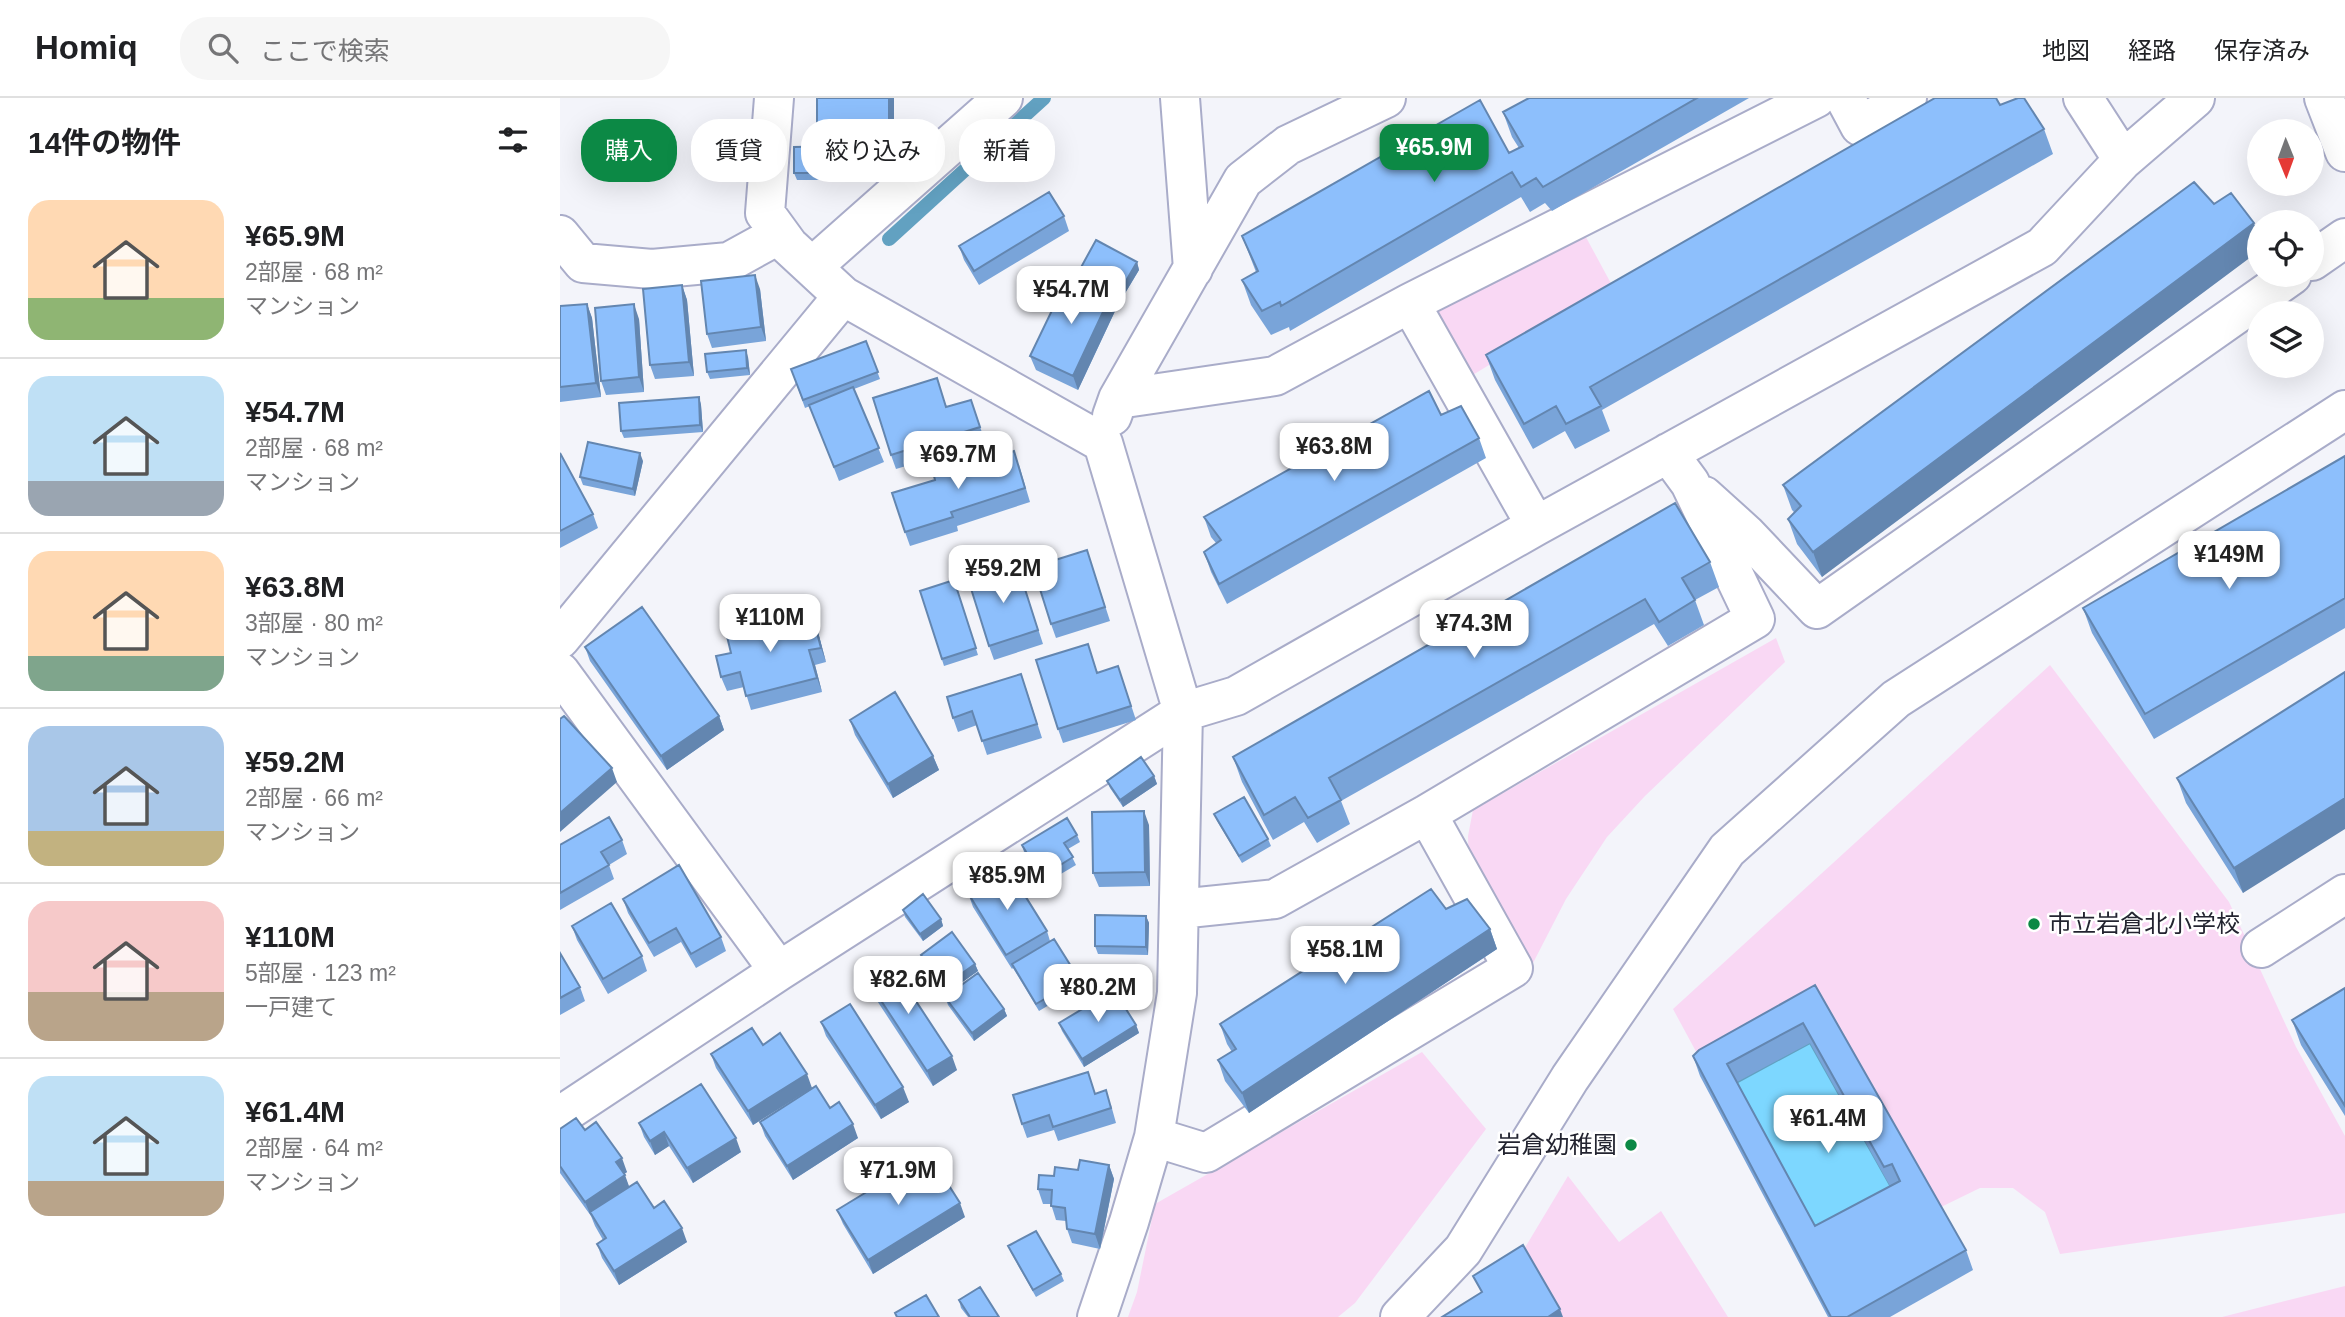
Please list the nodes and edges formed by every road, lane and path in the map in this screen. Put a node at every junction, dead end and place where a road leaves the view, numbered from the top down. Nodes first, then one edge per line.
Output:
1 (774, 98) edge
2 (1003, 98) edge
3 (1180, 98) edge
4 (1386, 98) edge
5 (1816, 98) edge
6 (1845, 98) edge
7 (1907, 98) edge
8 (2083, 98) edge
9 (2195, 98) edge
10 (2324, 98) edge
11 (2345, 152) edge
12 (2123, 160) junction
13 (780, 234) junction
14 (560, 235) edge
15 (2345, 238) edge
16 (2324, 253) edge
17 (812, 267) junction
18 (1192, 270) junction
19 (2275, 287) edge
20 (843, 296) junction
21 (1410, 303) junction
22 (1118, 399) junction
23 (2345, 410) edge
24 (1103, 443) junction
25 (1679, 468) junction
26 (1536, 526) junction
27 (560, 639) edge
28 (560, 672) edge
29 (1183, 712) junction
30 (1427, 814) junction
31 (2345, 894) edge
32 (1179, 909) junction
33 (2261, 948) dead end
34 (779, 971) junction
35 (560, 1116) edge
36 (1154, 1137) junction
37 (1097, 1317) edge
38 (1400, 1317) edge

1 - 13 street
2 - 17 street
3 - 18 street
4 - 18 street
5 - 21 street
6 - 7 street
8 - 12 street
9 - 12 street
10 - 11 street
12 - 25 street
13 - 14 street
13 - 17 street
15 - 16 street
17 - 20 street
18 - 22 street
19 - 25 street
20 - 24 street
20 - 27 street
21 - 22 street
21 - 26 street
22 - 24 street
23 - 38 street
24 - 29 street
25 - 26 street
25 - 30 street
26 - 29 street
28 - 34 street
29 - 32 street
29 - 34 street
30 - 32 street
30 - 36 street
31 - 33 street
32 - 36 street
34 - 35 street
36 - 37 street

